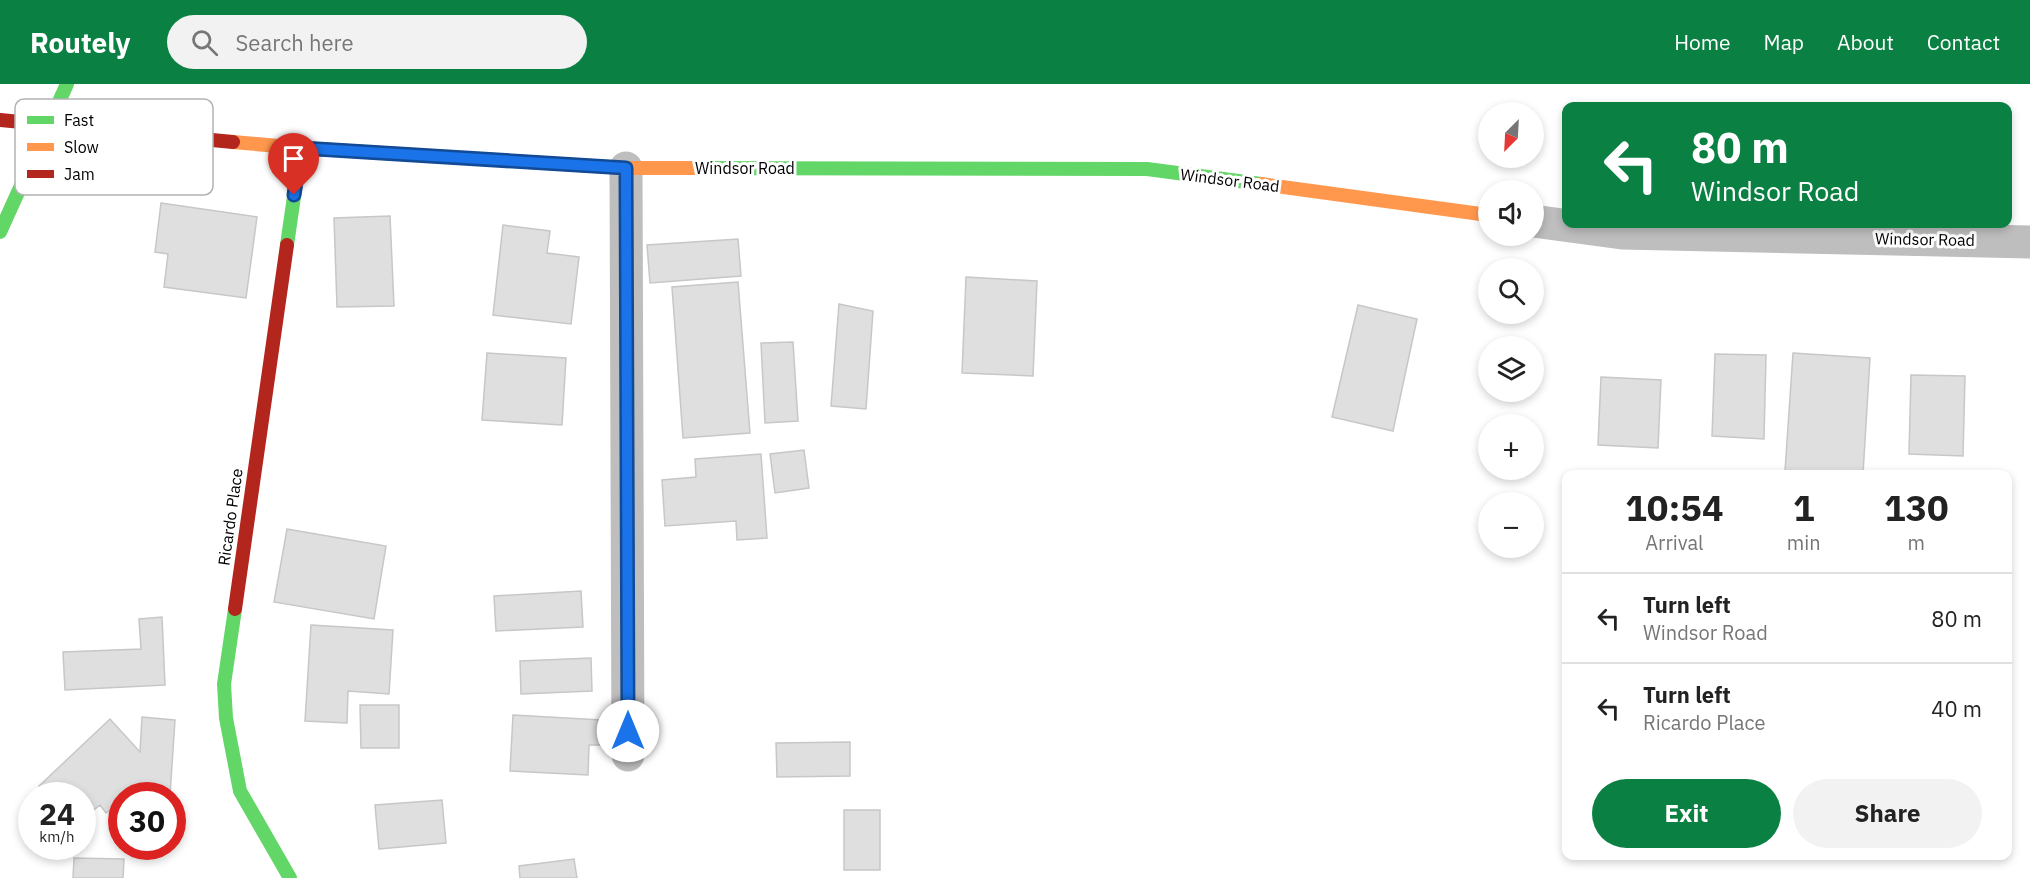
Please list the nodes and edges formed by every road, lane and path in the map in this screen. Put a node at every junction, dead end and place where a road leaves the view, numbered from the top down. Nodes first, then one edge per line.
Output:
1 (67, 84) edge
2 (60, 99) edge
3 (0, 120) edge
4 (15, 122) edge
5 (213, 140) edge
6 (301, 148) junction
7 (626, 168) junction
8 (17, 195) edge
9 (1478, 214) edge
10 (1544, 222) edge
11 (1562, 225) edge
12 (1585, 228) edge
13 (0, 232) edge
14 (2030, 242) edge
15 (628, 755) dead end
16 (290, 878) edge

1 - 2 street
3 - 4 street, Windsor Road
5 - 6 street, Windsor Road
6 - 7 street, Windsor Road
6 - 16 street, Ricardo Place
7 - 9 street, Windsor Road
7 - 15 street
8 - 13 street
10 - 11 street, Windsor Road
12 - 14 street, Windsor Road

